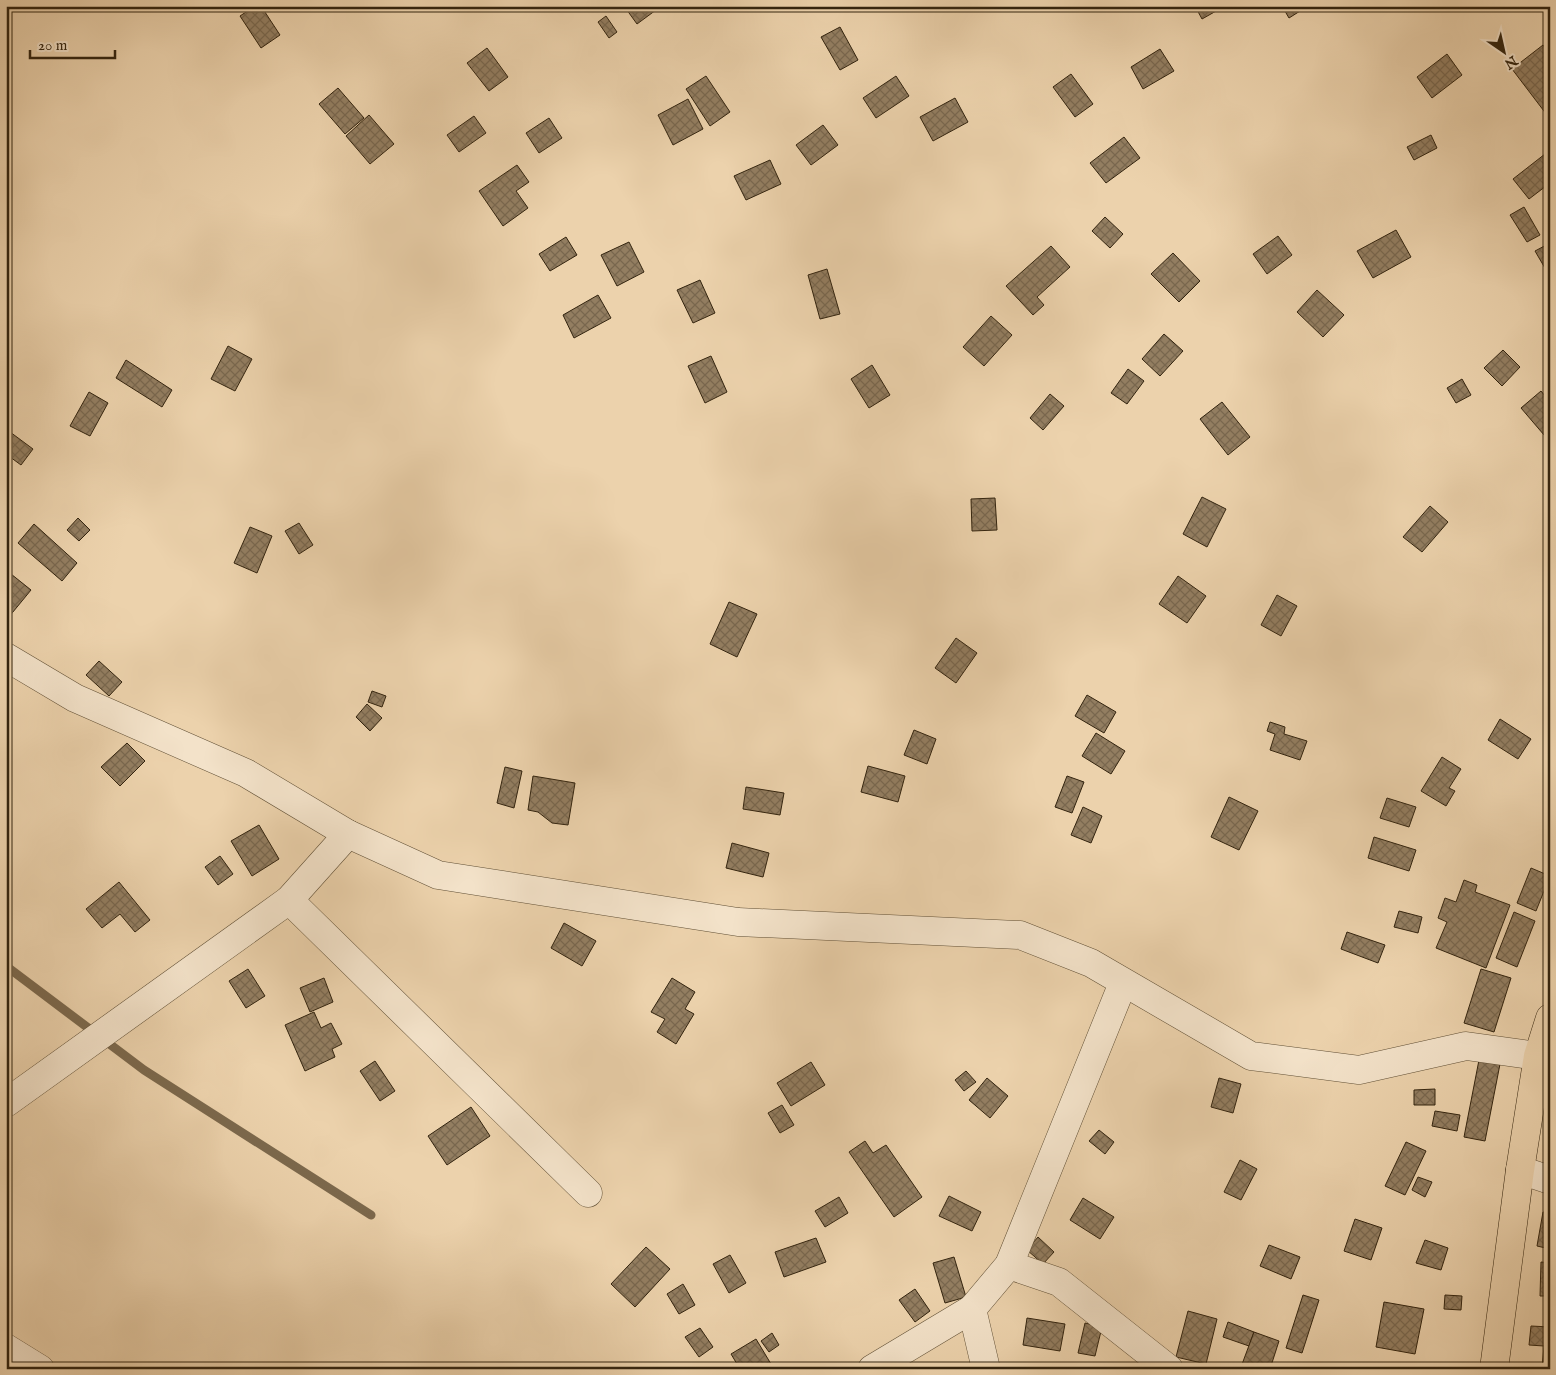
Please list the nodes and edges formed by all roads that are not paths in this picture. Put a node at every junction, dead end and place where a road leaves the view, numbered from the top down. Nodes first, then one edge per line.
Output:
1 (6, 656) edge
2 (348, 834) junction
3 (289, 900) junction
4 (1123, 983) junction
5 (1550, 1018) edge
6 (1538, 1056) junction
7 (6, 1103) edge
8 (1520, 1170) junction
9 (1550, 1180) edge
10 (588, 1193) dead end
11 (1009, 1265) junction
12 (972, 1309) junction
13 (6, 1348) edge
14 (40, 1369) edge
15 (872, 1369) edge
16 (986, 1369) edge
17 (1169, 1369) edge
18 (1494, 1369) edge

1 - 2 street
2 - 3 street
2 - 4 street
3 - 7 street
3 - 10 street
4 - 6 street
4 - 11 street
5 - 6 main road
6 - 8 main road
8 - 9 street
8 - 18 main road
11 - 12 street
11 - 17 street
12 - 15 street
12 - 16 street
13 - 14 street

